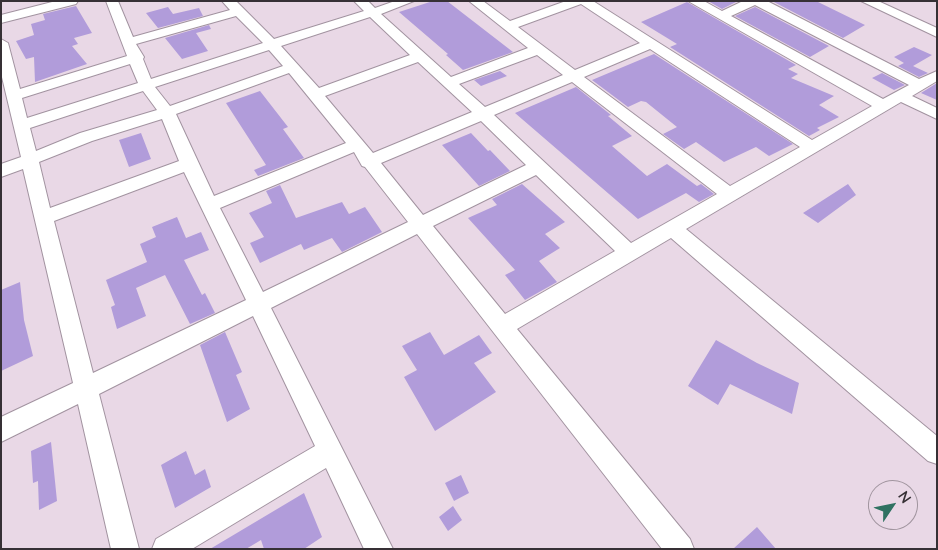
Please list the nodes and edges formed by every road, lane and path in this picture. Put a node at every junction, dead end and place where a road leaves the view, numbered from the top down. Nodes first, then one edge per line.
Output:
1 (72, 1) edge
2 (112, 1) edge
3 (360, 1) edge
4 (408, 1) edge
5 (475, 1) edge
6 (579, 1) edge
7 (584, 1) edge
8 (694, 1) edge
9 (756, 1) edge
10 (867, 1) edge
11 (234, 6) edge
12 (372, 13) junction
13 (722, 16) junction
14 (1, 19) edge
15 (508, 26) junction
16 (937, 33) edge
17 (1, 43) edge
18 (650, 44) junction
19 (271, 45) junction
20 (133, 49) junction
21 (539, 49) junction
22 (420, 56) junction
23 (293, 67) junction
24 (937, 75) edge
25 (574, 76) junction
26 (449, 83) junction
27 (146, 85) junction
28 (920, 85) junction
29 (316, 94) junction
30 (15, 95) junction
31 (901, 96) junction
32 (884, 106) junction
33 (167, 112) junction
34 (483, 114) junction
35 (937, 114) edge
36 (22, 125) junction
37 (356, 145) junction
38 (812, 148) junction
39 (30, 158) junction
40 (368, 162) junction
41 (189, 164) junction
42 (539, 166) junction
43 (1, 171) edge
44 (730, 195) junction
45 (210, 206) junction
46 (45, 217) junction
47 (419, 225) junction
48 (674, 229) junction
49 (630, 254) junction
50 (258, 303) junction
51 (501, 328) junction
52 (86, 388) junction
53 (1, 430) edge
54 (330, 451) junction
55 (937, 452) edge
56 (125, 549) edge
57 (166, 549) edge
58 (379, 549) edge
59 (680, 549) edge

1 - 14 street
2 - 20 street
3 - 12 street
4 - 12 street
5 - 15 street
6 - 15 street
7 - 18 street
8 - 13 street
9 - 13 street
9 - 28 street
10 - 16 street
11 - 19 street
11 - 20 street
12 - 19 street
12 - 22 street
13 - 32 street
15 - 21 street
17 - 30 street
18 - 25 street
18 - 38 street
19 - 23 street
19 - 27 street
20 - 27 street
20 - 30 street
21 - 25 street
21 - 26 street
22 - 26 street
22 - 29 street
23 - 29 street
23 - 33 street
24 - 28 street
25 - 34 street
25 - 44 street
26 - 34 street
27 - 33 street
27 - 36 street
28 - 31 street
29 - 37 street
30 - 36 street
31 - 32 street
31 - 35 street
32 - 38 street
33 - 39 street
33 - 41 street
34 - 40 street
34 - 42 street
36 - 39 street
37 - 40 street
37 - 45 street
38 - 44 street
39 - 43 street
39 - 46 street
40 - 47 street
41 - 45 street
41 - 46 street
42 - 47 street
42 - 49 street
44 - 48 street
45 - 50 street
46 - 52 street
47 - 50 street
47 - 51 street
48 - 49 street
48 - 55 street
49 - 51 street
50 - 52 street
50 - 54 street
51 - 59 street
52 - 53 street
52 - 56 street
54 - 57 street
54 - 58 street

